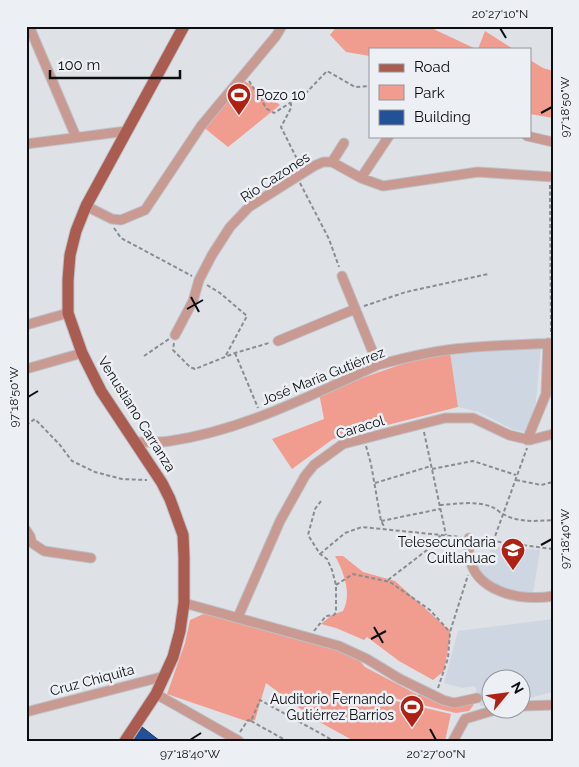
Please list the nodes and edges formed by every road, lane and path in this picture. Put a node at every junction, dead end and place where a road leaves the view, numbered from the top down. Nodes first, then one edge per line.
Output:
1 (30, 26) edge
2 (184, 26) edge
3 (282, 26) edge
4 (245, 74) junction
5 (369, 86) edge
6 (291, 102) junction
7 (127, 131) junction
8 (76, 137) junction
9 (532, 137) edge
10 (388, 138) edge
11 (553, 142) edge
12 (344, 143) dead end
13 (26, 144) edge
14 (332, 162) junction
15 (300, 174) junction
16 (551, 177) edge
17 (361, 178) junction
18 (86, 206) junction
19 (112, 219) junction
20 (488, 274) dead end
21 (342, 276) joint
22 (199, 280) junction
23 (355, 309) junction
24 (68, 313) junction
25 (26, 325) edge
26 (175, 335) junction
27 (278, 341) joint
28 (551, 343) edge
29 (82, 353) junction
30 (235, 353) junction
31 (144, 356) dead end
32 (225, 357) junction
33 (378, 365) junction
34 (26, 369) edge
35 (549, 393) edge
36 (261, 416) junction
37 (422, 424) junction
38 (26, 425) edge
39 (553, 434) edge
40 (364, 439) junction
41 (529, 440) junction
42 (136, 442) junction
43 (431, 467) junction
44 (518, 476) junction
45 (516, 480) junction
46 (553, 482) edge
47 (162, 483) junction
48 (374, 483) junction
49 (321, 502) dead end
50 (440, 505) junction
51 (441, 509) junction
52 (503, 514) junction
53 (553, 520) edge
54 (381, 521) junction
55 (385, 528) junction
56 (26, 530) edge
57 (441, 535) junction
58 (446, 535) junction
59 (469, 538) junction
60 (493, 542) junction
61 (29, 545) edge
62 (553, 547) edge
63 (320, 554) junction
64 (91, 558) dead end
65 (472, 563) junction
66 (388, 581) junction
67 (336, 585) junction
68 (553, 596) edge
69 (184, 603) junction
70 (238, 617) junction
71 (450, 632) junction
72 (309, 637) junction
73 (165, 676) junction
74 (156, 694) junction
75 (435, 696) junction
76 (477, 698) dead end
77 (553, 705) edge
78 (532, 706) edge
79 (26, 712) edge
80 (482, 714) edge
81 (251, 721) junction
82 (238, 740) edge
83 (125, 741) edge
84 (287, 741) edge
85 (334, 741) edge
86 (453, 741) edge

1 - 8 street
2 - 7 main road, Venustiano Carranza
3 - 4 street
4 - 6 path
4 - 19 street
5 - 6 path
6 - 15 path
7 - 8 street
7 - 18 main road, Venustiano Carranza
8 - 13 street
9 - 11 street
10 - 17 street
12 - 14 street
14 - 15 street, Río Cazones
14 - 17 street, Río Cazones
15 - 21 path
15 - 22 street, Río Cazones
16 - 17 street, Río Cazones
16 - 28 path
18 - 19 street
18 - 24 main road, Venustiano Carranza
19 - 22 path
20 - 23 path
21 - 23 street
22 - 26 street, Río Cazones
22 - 32 path
23 - 27 street
23 - 33 street
24 - 25 street
24 - 29 main road, Venustiano Carranza
26 - 31 path
26 - 32 path
27 - 30 path
28 - 33 street, José María Gutiérrez
28 - 35 street
29 - 34 street
29 - 42 main road, Venustiano Carranza
30 - 32 path
30 - 36 path
33 - 36 street, José María Gutiérrez
35 - 41 street
36 - 42 street, José María Gutiérrez
37 - 40 street, Caracol
37 - 41 street, Caracol
37 - 43 path
38 - 47 path
39 - 41 street
40 - 48 path
40 - 70 street, Caracol
41 - 44 path
42 - 47 main road, Venustiano Carranza
43 - 44 path
43 - 48 path
43 - 50 path
44 - 45 path
45 - 46 path
45 - 52 path
47 - 69 main road, Venustiano Carranza
48 - 54 path
49 - 63 path
50 - 51 path
50 - 52 path
51 - 54 path
51 - 58 path
52 - 53 path
52 - 60 path
54 - 55 path
55 - 57 path
55 - 63 path
56 - 61 street
57 - 58 path
57 - 66 path
58 - 59 path
59 - 60 path
59 - 65 street
60 - 62 path
61 - 64 street
63 - 67 path
65 - 68 street
65 - 71 path
66 - 67 path
66 - 71 path
67 - 72 path
69 - 70 street
69 - 73 main road, Venustiano Carranza
70 - 72 street
71 - 75 path
72 - 75 street
73 - 74 main road, Venustiano Carranza
73 - 79 street, Cruz Chiquita
74 - 82 street
74 - 83 main road, Venustiano Carranza
75 - 76 street
77 - 78 street
80 - 86 street
81 - 82 path
81 - 84 path
81 - 85 path

